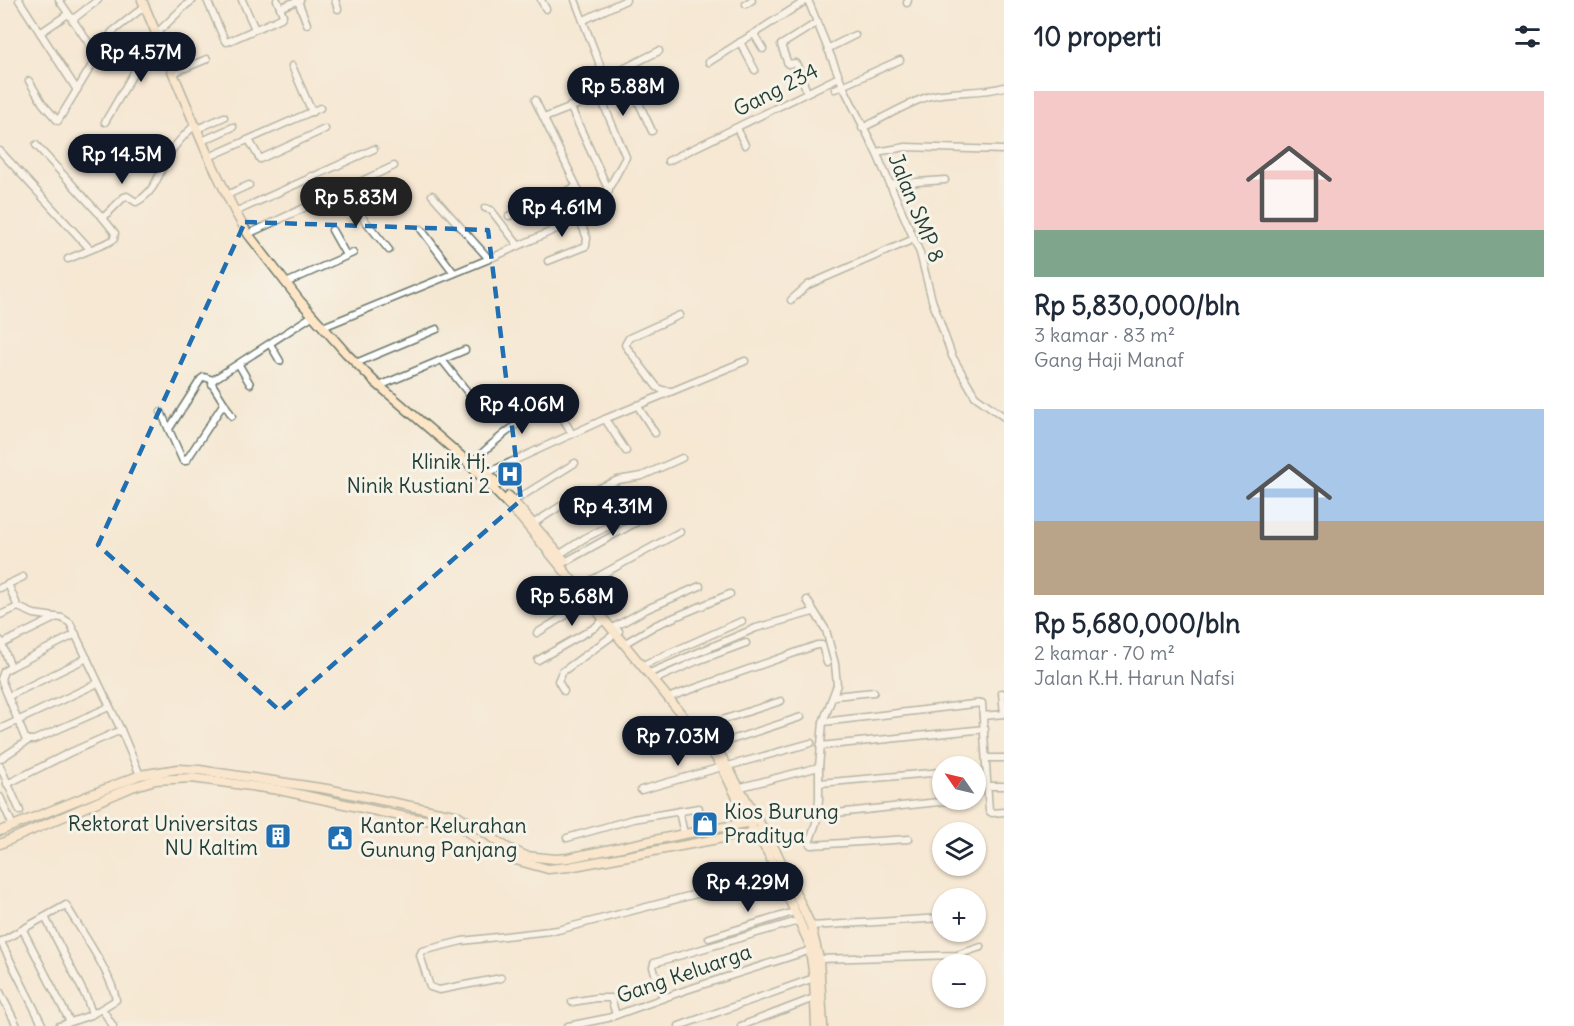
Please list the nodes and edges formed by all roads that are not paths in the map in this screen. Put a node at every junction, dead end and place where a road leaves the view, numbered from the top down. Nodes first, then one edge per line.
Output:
1 (19, 0) edge
2 (59, 0) edge
3 (98, 0) edge
4 (193, 0) edge
5 (207, 0) edge
6 (242, 0) edge
7 (277, 0) edge
8 (335, 0) edge
9 (542, 0) edge
10 (575, 0) edge
11 (626, 0) edge
12 (752, 0) edge
13 (807, 0) edge
14 (299, 1) edge
15 (143, 3) edge
16 (746, 4) dead end
17 (280, 7) junction
18 (338, 9) dead end
19 (546, 9) dead end
20 (70, 17) junction
21 (584, 20) junction
22 (818, 22) junction
23 (307, 24) dead end
24 (255, 29) junction
25 (40, 33) junction
26 (157, 33) junction
27 (754, 34) junction
28 (855, 35) dead end
29 (740, 42) junction
30 (829, 48) junction
31 (763, 49) dead end
32 (659, 51) dead end
33 (97, 56) junction
34 (207, 59) dead end
35 (900, 60) dead end
36 (709, 62) dead end
37 (292, 66) dead end
38 (623, 69) junction
39 (755, 70) dead end
40 (173, 74) junction
41 (839, 76) junction
42 (605, 78) junction
43 (29, 81) dead end
44 (843, 86) junction
45 (1004, 87) edge
46 (835, 89) dead end
47 (76, 90) junction
48 (807, 92) junction
49 (600, 96) junction
50 (535, 100) dead end
51 (570, 106) junction
52 (320, 108) dead end
53 (312, 112) junction
54 (224, 117) dead end
55 (544, 118) junction
56 (105, 122) dead end
57 (196, 127) junction
58 (233, 127) dead end
59 (737, 128) junction
60 (862, 128) junction
61 (325, 129) dead end
62 (652, 131) dead end
63 (249, 140) junction
64 (202, 141) junction
65 (36, 145) dead end
66 (745, 145) dead end
67 (374, 149) dead end
68 (1004, 150) edge
69 (0, 152) edge
70 (876, 152) junction
71 (209, 157) junction
72 (668, 161) dead end
73 (394, 166) dead end
74 (311, 176) junction
75 (945, 180) dead end
76 (889, 184) junction
77 (249, 185) dead end
78 (576, 187) junction
79 (342, 191) junction
80 (609, 191) junction
81 (227, 195) junction
82 (432, 195) dead end
83 (322, 200) junction
84 (485, 208) dead end
85 (235, 212) junction
86 (590, 213) junction
87 (509, 216) dead end
88 (103, 218) junction
89 (579, 218) junction
90 (332, 230) dead end
91 (422, 230) dead end
92 (248, 234) junction
93 (914, 239) junction
94 (521, 243) junction
95 (90, 249) junction
96 (389, 250) dead end
97 (68, 259) dead end
98 (489, 259) junction
99 (548, 261) dead end
100 (454, 273) junction
101 (286, 283) junction
102 (791, 300) dead end
103 (680, 315) dead end
104 (312, 316) junction
105 (323, 327) junction
106 (437, 329) dead end
107 (270, 344) junction
108 (465, 350) dead end
109 (442, 360) junction
110 (280, 361) dead end
111 (745, 361) dead end
112 (356, 363) junction
113 (239, 365) junction
114 (371, 376) junction
115 (213, 380) junction
116 (250, 384) dead end
117 (384, 384) junction
118 (670, 392) junction
119 (469, 394) dead end
120 (224, 403) junction
121 (637, 405) junction
122 (182, 410) junction
123 (162, 412) dead end
124 (232, 416) dead end
125 (1004, 417) edge
126 (605, 418) junction
127 (166, 422) junction
128 (169, 429) junction
129 (655, 433) dead end
130 (572, 434) junction
131 (626, 451) dead end
132 (463, 454) junction
133 (681, 458) dead end
134 (474, 461) junction
135 (575, 463) dead end
136 (487, 473) junction
137 (661, 500) dead end
138 (513, 501) junction
139 (644, 518) dead end
140 (531, 525) junction
141 (680, 532) dead end
142 (560, 558) junction
143 (23, 577) dead end
144 (8, 584) junction
145 (581, 586) junction
146 (700, 586) dead end
147 (0, 588) edge
148 (730, 594) dead end
149 (592, 600) junction
150 (807, 600) dead end
151 (18, 607) junction
152 (813, 612) junction
153 (0, 615) edge
154 (58, 617) junction
155 (605, 619) junction
156 (742, 621) dead end
157 (617, 630) junction
158 (537, 633) dead end
159 (76, 634) junction
160 (1, 642) edge
161 (627, 642) junction
162 (746, 643) dead end
163 (87, 658) junction
164 (538, 660) dead end
165 (827, 663) dead end
166 (645, 664) junction
167 (11, 667) junction
168 (655, 677) junction
169 (98, 683) junction
170 (564, 691) dead end
171 (874, 692) dead end
172 (1002, 693) dead end
173 (9, 696) junction
174 (673, 696) junction
175 (834, 696) junction
176 (781, 701) dead end
177 (109, 707) junction
178 (983, 716) junction
179 (801, 717) dead end
180 (18, 721) junction
181 (823, 722) junction
182 (0, 729) edge
183 (984, 729) junction
184 (121, 730) junction
185 (701, 730) junction
186 (29, 741) junction
187 (811, 743) dead end
188 (713, 746) junction
189 (820, 746) junction
190 (986, 756) edge
191 (986, 758) joint
192 (1004, 758) edge
193 (0, 759) edge
194 (0, 766) edge
195 (725, 767) junction
196 (816, 767) junction
197 (932, 773) edge
198 (140, 775) junction
199 (281, 781) junction
200 (820, 783) junction
201 (7, 784) junction
202 (987, 786) junction
203 (1004, 786) edge
204 (737, 788) junction
205 (279, 790) junction
206 (641, 790) dead end
207 (0, 798) edge
208 (932, 803) edge
209 (699, 808) dead end
210 (20, 811) dead end
211 (679, 811) junction
212 (1004, 812) edge
213 (818, 815) junction
214 (753, 821) junction
215 (13, 826) junction
216 (0, 831) edge
217 (759, 831) junction
218 (684, 834) junction
219 (567, 838) dead end
220 (909, 839) dead end
221 (0, 844) edge
222 (777, 873) junction
223 (780, 883) junction
224 (753, 890) dead end
225 (45, 917) junction
226 (796, 917) junction
227 (932, 919) edge
228 (811, 926) junction
229 (22, 930) junction
230 (709, 938) dead end
231 (1, 942) edge
232 (981, 947) dead end
233 (811, 950) junction
234 (819, 959) junction
235 (501, 978) dead end
236 (814, 978) junction
237 (0, 992) edge
238 (663, 998) junction
239 (814, 998) junction
240 (572, 1002) dead end
241 (102, 1009) junction
242 (90, 1015) junction
243 (616, 1015) junction
244 (81, 1019) junction
245 (70, 1022) junction
246 (17, 1026) edge
247 (43, 1026) edge
248 (59, 1026) edge
249 (85, 1026) edge
250 (113, 1026) edge
251 (568, 1026) edge
252 (679, 1026) edge
253 (741, 1026) edge
254 (816, 1026) edge
255 (823, 1026) edge

1 - 25 street
2 - 20 street
3 - 20 street
4 - 26 street
5 - 24 street
6 - 24 street
7 - 17 street
8 - 18 street
9 - 19 street
10 - 21 street
11 - 21 street
12 - 16 street
13 - 22 street, Jalan SMP 8
13 - 27 street
14 - 17 street
14 - 23 street
15 - 26 main road
15 - 33 street
17 - 24 street
20 - 25 street
20 - 33 street
21 - 42 street
22 - 30 street, Jalan SMP 8
22 - 48 street
25 - 47 street
26 - 40 main road
26 - 56 street
27 - 29 street
27 - 31 street
28 - 30 street
29 - 36 street
29 - 39 street
30 - 41 street, Jalan SMP 8
32 - 38 street
33 - 47 street
34 - 40 street
35 - 44 street
37 - 53 street
38 - 42 street
38 - 62 street
40 - 57 main road
41 - 44 street, Jalan SMP 8
41 - 48 street, Gang 234
42 - 49 street
43 - 47 street
44 - 46 street
44 - 60 street, Jalan SMP 8
45 - 60 street
48 - 59 street, Gang 234
49 - 51 street
49 - 80 street
50 - 55 street
51 - 55 street
51 - 80 street
52 - 53 street
53 - 63 street
54 - 57 street
55 - 78 street
57 - 64 main road
57 - 88 street
58 - 64 street
59 - 66 street
59 - 72 street, Gang 234
60 - 70 street, Jalan SMP 8
61 - 63 street
63 - 71 street
64 - 71 main road
65 - 88 street
67 - 74 street
68 - 70 street
69 - 95 street
70 - 76 street, Jalan SMP 8
71 - 81 main road
73 - 79 street
74 - 83 street
74 - 85 street
75 - 76 street
76 - 93 street, Jalan SMP 8
77 - 81 street
78 - 86 street
78 - 87 street
79 - 83 street
79 - 96 street
80 - 86 street
81 - 85 main road
82 - 98 street
83 - 92 street
84 - 94 street
85 - 92 main road
86 - 89 street
88 - 95 street
89 - 94 street
89 - 99 street
90 - 101 street
91 - 100 street
92 - 101 main road
93 - 102 street
93 - 125 street, Jalan SMP 8
94 - 98 street
95 - 97 street
98 - 100 street
100 - 105 street
101 - 104 main road
103 - 118 street
104 - 105 main road
104 - 107 street
105 - 112 main road
106 - 112 street
107 - 110 street
107 - 113 street
108 - 109 street
109 - 117 street
109 - 119 street
111 - 118 street
112 - 114 main road
113 - 115 street
113 - 116 street
114 - 117 main road
114 - 132 main road
115 - 120 street
115 - 122 street
117 - 132 main road
118 - 121 street
120 - 124 street
120 - 128 street
121 - 126 street
121 - 129 street
122 - 127 street
122 - 128 street
123 - 127 street
126 - 130 street
126 - 131 street
127 - 128 street
130 - 134 street
130 - 136 street
132 - 134 main road
132 - 140 main road
133 - 140 street
134 - 136 main road
135 - 138 street
136 - 138 main road
137 - 142 street
138 - 140 main road
139 - 142 street
140 - 142 main road
141 - 145 street
142 - 145 main road
143 - 144 street
144 - 147 street
144 - 151 street
145 - 149 main road
146 - 157 street
148 - 161 street
149 - 155 main road
149 - 157 main road
149 - 158 street
150 - 152 street
151 - 153 street
151 - 154 street
152 - 168 street
152 - 175 street
154 - 159 street
154 - 160 street
155 - 157 main road
155 - 164 street
156 - 166 street
157 - 161 main road
157 - 168 main road
157 - 170 street
159 - 163 street
159 - 167 street
160 - 167 street
161 - 166 main road
162 - 168 street
163 - 169 street
163 - 173 street
165 - 174 street
166 - 168 main road
167 - 173 street
168 - 174 main road
168 - 195 main road
169 - 177 street
169 - 180 street
171 - 175 street
172 - 178 street
173 - 180 street
174 - 185 main road
175 - 181 street
176 - 185 street
177 - 184 street
177 - 186 street
178 - 181 street
178 - 183 street
179 - 188 street
180 - 182 street
180 - 186 street
181 - 189 street
183 - 189 street
183 - 190 street
184 - 198 street
184 - 201 street
185 - 188 main road
186 - 193 street
187 - 195 street
188 - 195 main road
189 - 196 street
191 - 192 street
191 - 202 street
194 - 201 street
195 - 204 main road
195 - 206 street
196 - 200 street
196 - 204 street
197 - 200 street
198 - 199 main road
198 - 215 main road
199 - 205 main road
199 - 218 main road
200 - 213 street
201 - 210 street
202 - 203 street
202 - 212 street
204 - 214 main road
205 - 217 main road
205 - 221 main road
207 - 215 street
208 - 213 street
209 - 211 street
211 - 218 street
211 - 219 street
213 - 220 street
214 - 217 main road
214 - 218 main road
215 - 216 main road
217 - 222 main road
217 - 228 main road
222 - 223 main road
222 - 235 street
223 - 224 street
223 - 226 main road
225 - 229 street
225 - 241 street
225 - 242 street
226 - 230 street
226 - 233 main road
226 - 238 street
227 - 228 street
228 - 234 main road
229 - 231 street
229 - 245 street
231 - 247 street
232 - 234 street
233 - 236 main road
233 - 238 street, Gang Keluarga
234 - 255 main road
236 - 239 main road
236 - 252 street
237 - 246 street
238 - 243 street, Gang Keluarga
239 - 253 street
239 - 254 main road
240 - 243 street
241 - 242 street
241 - 250 street
242 - 244 street
243 - 251 street, Gang Keluarga
244 - 245 street
244 - 249 street
245 - 248 street

